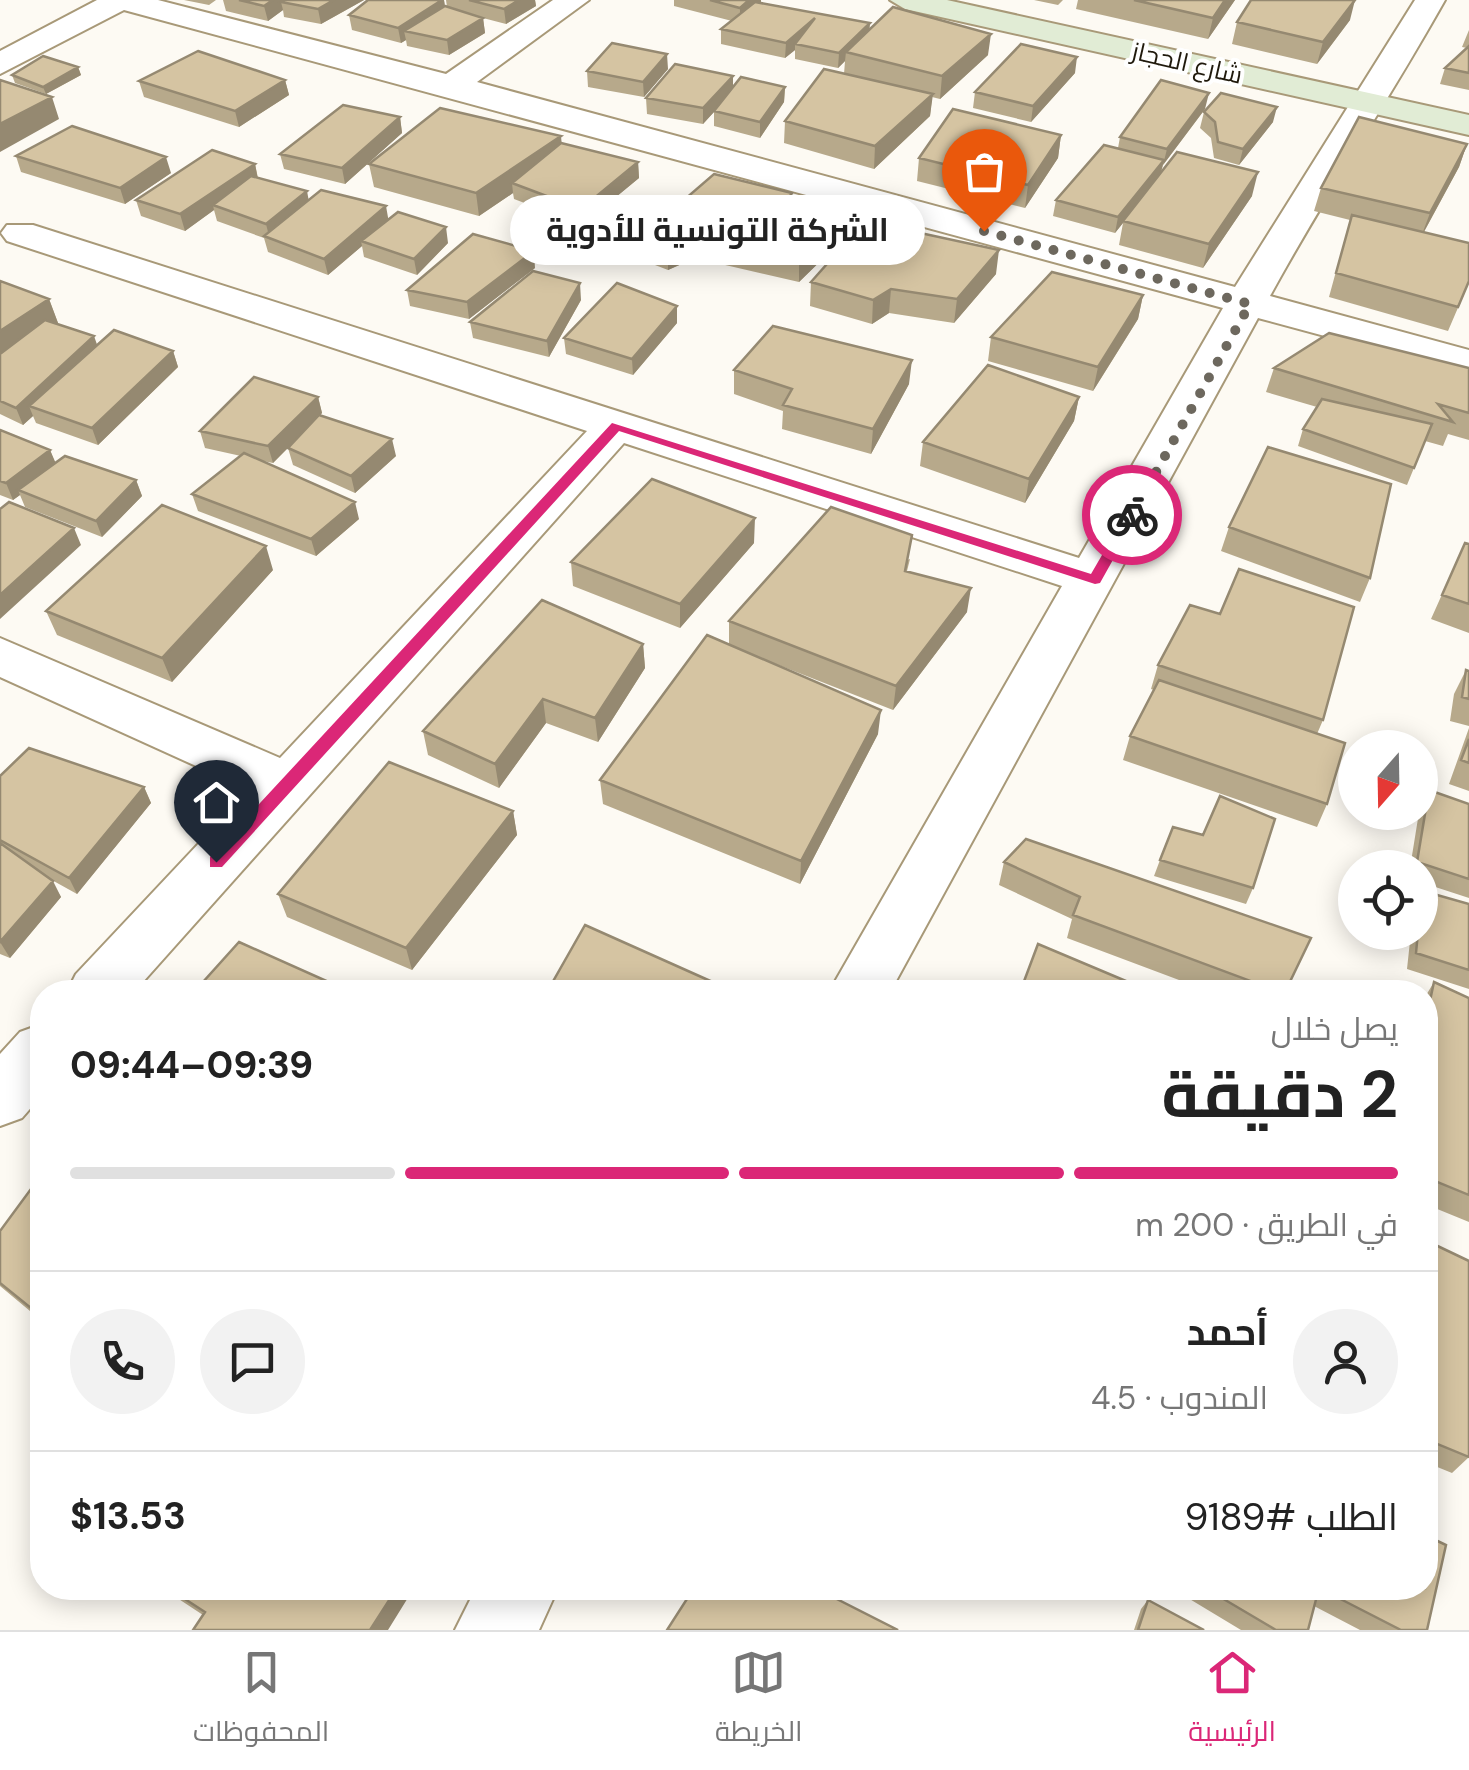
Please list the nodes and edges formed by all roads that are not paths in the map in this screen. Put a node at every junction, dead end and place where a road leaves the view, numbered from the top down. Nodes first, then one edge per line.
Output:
1 (120, 0) edge
2 (574, 0) edge
3 (905, 0) edge
4 (1430, 0) edge
5 (0, 64) edge
6 (451, 85) junction
7 (1370, 104) junction
8 (1469, 126) edge
9 (20, 233) dead end
10 (1250, 304) junction
11 (1469, 364) edge
12 (616, 426) junction
13 (1095, 580) junction
14 (0, 656) edge
15 (288, 784) junction
16 (107, 980) edge
17 (866, 980) edge
18 (30, 1065) edge
19 (0, 1098) edge
20 (512, 1600) edge
21 (495, 1630) edge

1 - 5 street
1 - 6 street
2 - 6 street
3 - 7 main road, شارع الحجاز
4 - 7 street
6 - 10 street
7 - 8 main road, شارع الحجاز
7 - 10 street
9 - 12 street
10 - 11 street
10 - 13 street
12 - 13 street
12 - 15 street
13 - 17 street
14 - 15 street
15 - 16 street
18 - 19 street
20 - 21 street

